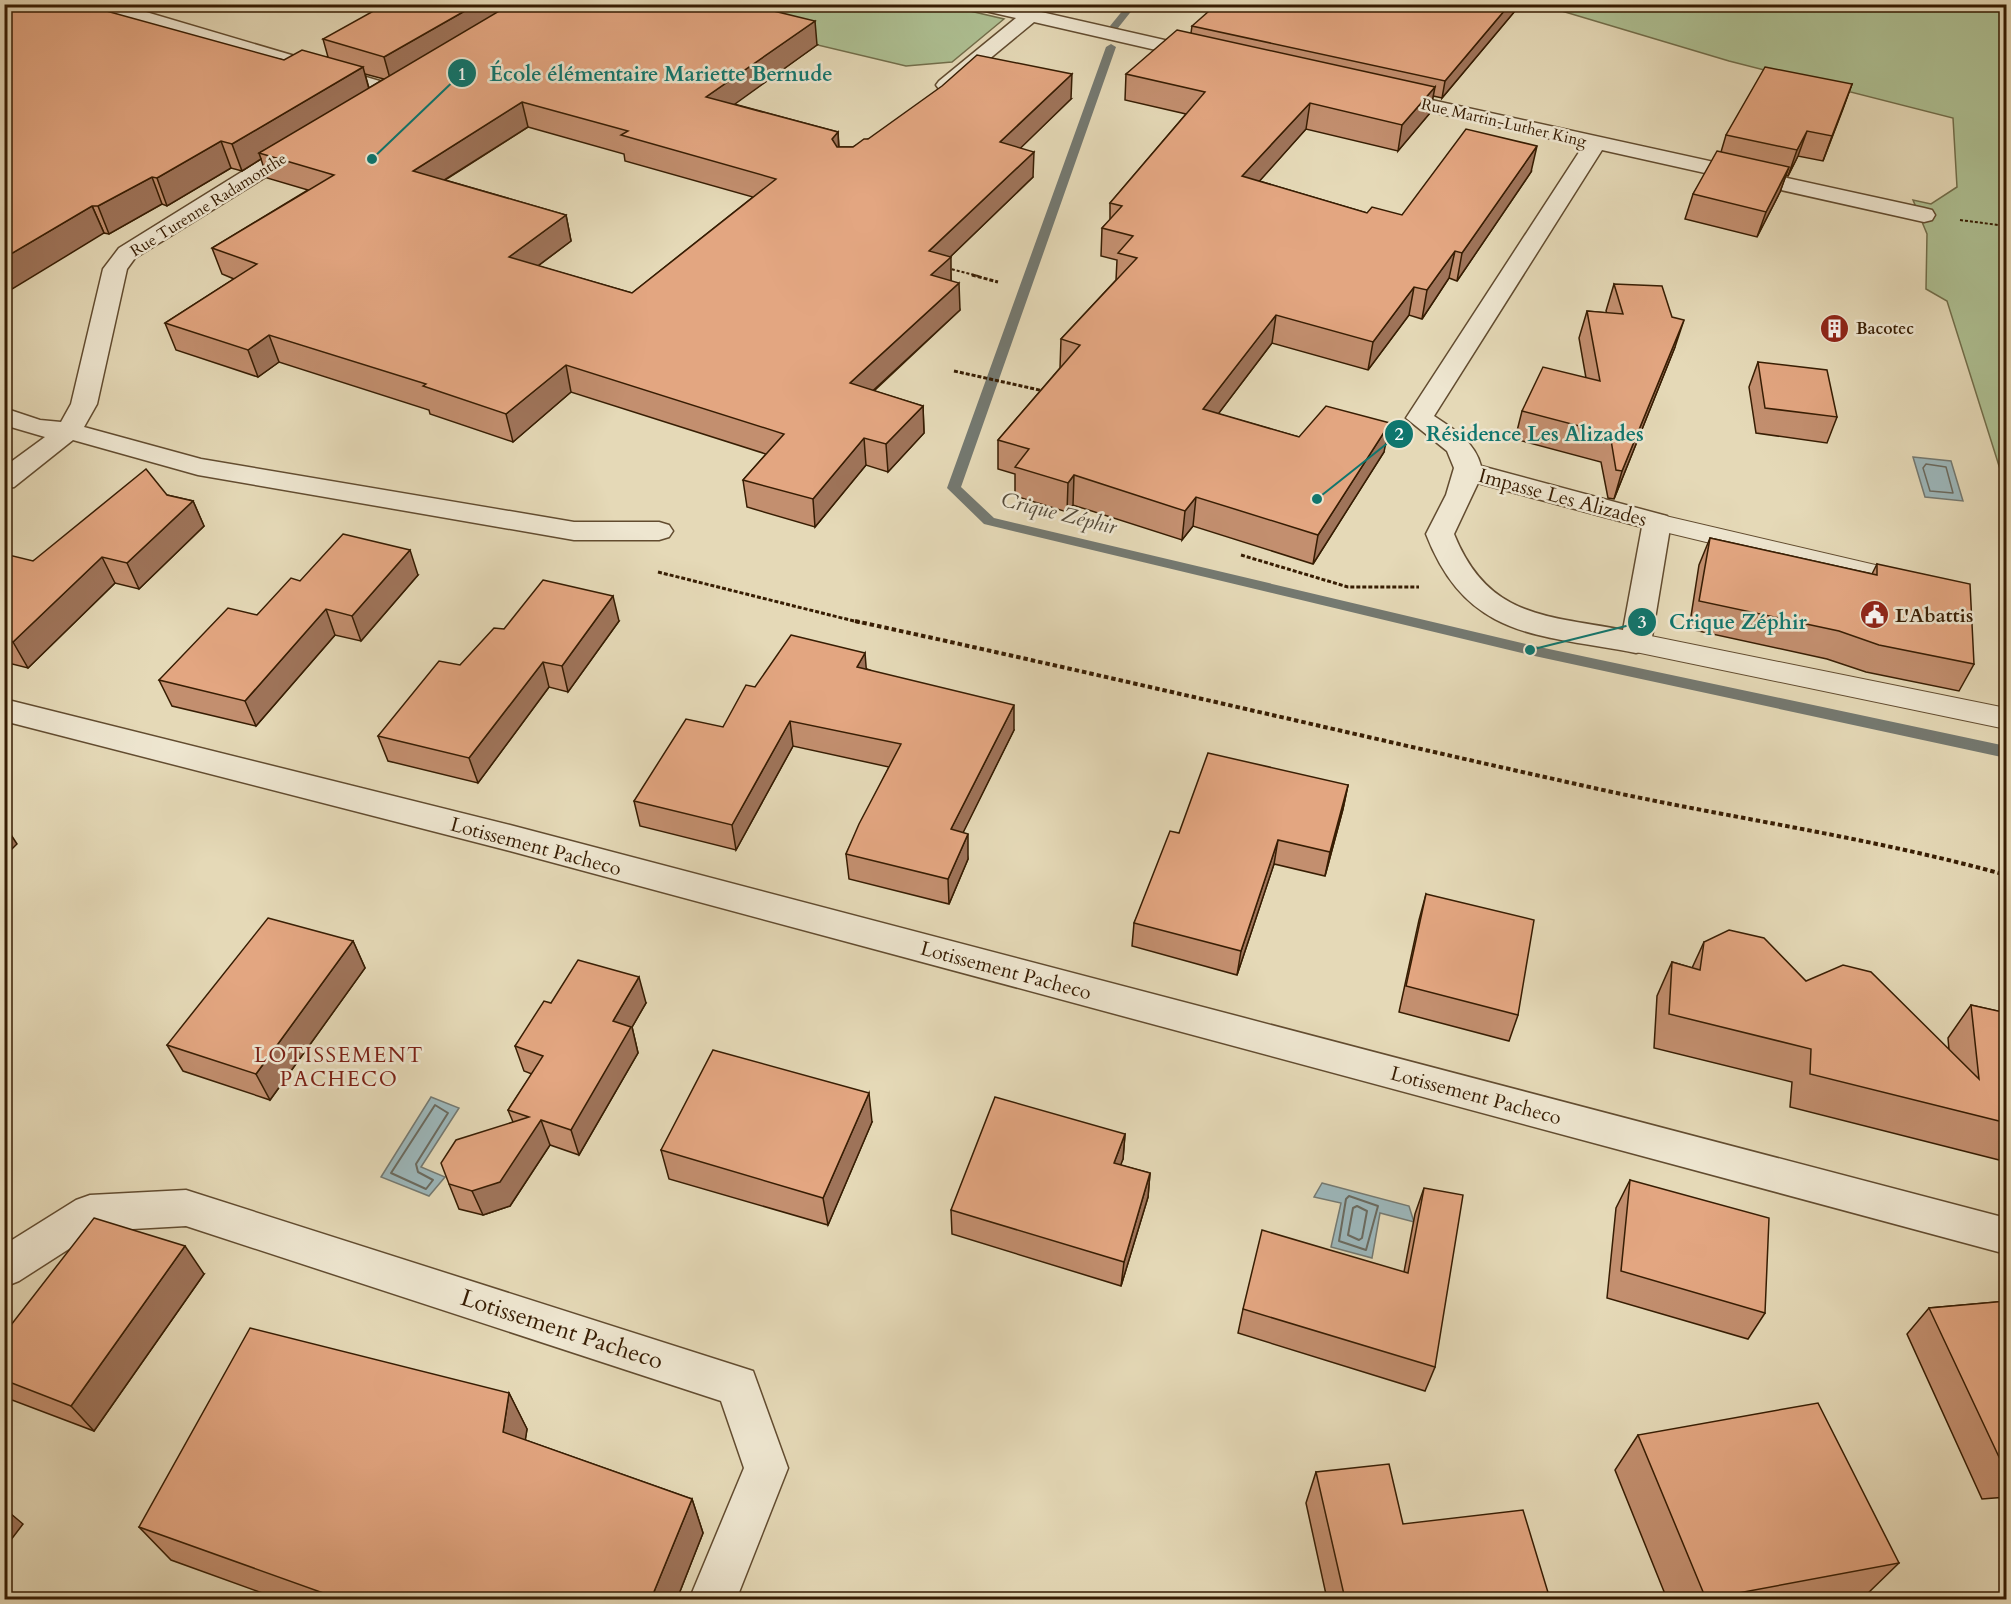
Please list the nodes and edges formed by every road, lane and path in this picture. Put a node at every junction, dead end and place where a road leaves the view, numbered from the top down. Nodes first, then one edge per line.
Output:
1 (90, 4) edge
2 (979, 4) edge
3 (1030, 16) junction
4 (1224, 60) edge
5 (412, 80) edge
6 (393, 91) junction
7 (1364, 91) edge
8 (927, 100) edge
9 (366, 106) edge
10 (321, 133) edge
11 (1596, 143) junction
12 (1924, 214) joint
13 (2007, 226) edge
14 (941, 266) edge
15 (998, 282) dead end
16 (954, 371) dead end
17 (1052, 393) edge
18 (4, 416) edge
19 (69, 430) junction
20 (1470, 472) junction
21 (4, 481) edge
22 (1658, 522) junction
23 (659, 531) dead end
24 (1241, 555) dead end
25 (648, 570) dead end
26 (1918, 584) edge
27 (1471, 588) junction
28 (1636, 643) junction
29 (4, 710) edge
30 (2007, 719) edge
31 (2007, 875) edge
32 (2007, 1236) edge
33 (4, 1268) edge
34 (712, 1599) edge

1 - 6 street
2 - 3 street
3 - 4 street
3 - 8 street
5 - 6 street
6 - 9 street
7 - 11 street, Rue Martin-Luther King
10 - 19 street, Rue Turenne Radamonthe
11 - 12 street, Rue Martin-Luther King
11 - 20 street, Impasse Les Alizades
12 - 13 path
14 - 15 path
16 - 17 path
18 - 19 street
19 - 21 street
19 - 23 street
20 - 22 street, Impasse Les Alizades
20 - 27 street, Impasse Les Alizades
22 - 26 lane
22 - 28 street, Impasse Les Alizades
24 - 27 path
25 - 31 path
27 - 28 street, Impasse Les Alizades
28 - 30 lane
29 - 32 street, Lotissement Pacheco
33 - 34 street, Lotissement Pacheco

